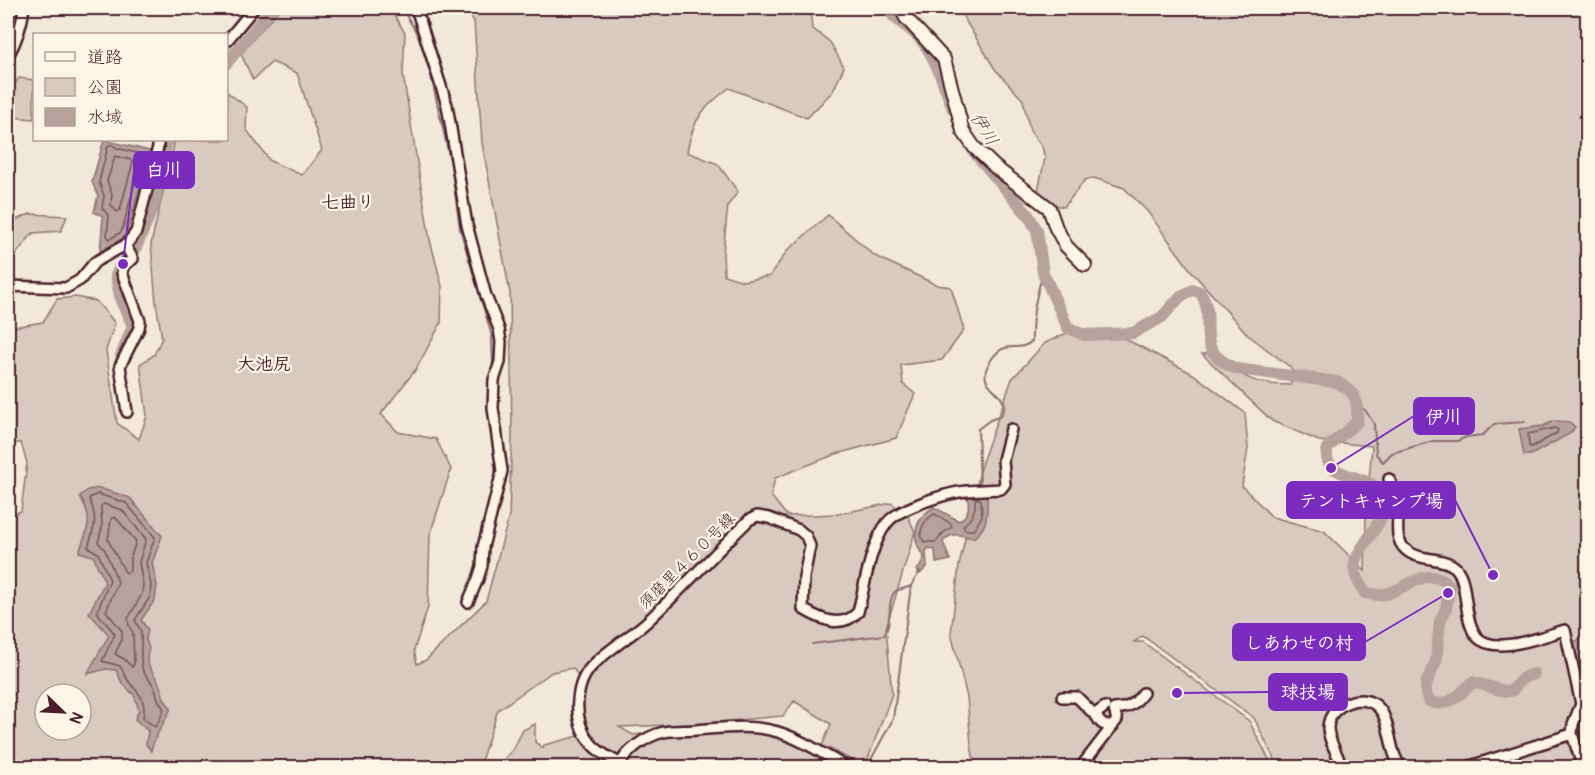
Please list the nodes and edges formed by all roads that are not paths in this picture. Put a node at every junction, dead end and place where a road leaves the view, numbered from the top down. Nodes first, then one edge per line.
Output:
1 (24, 8) edge
2 (254, 8) edge
3 (417, 8) edge
4 (901, 8) edge
5 (228, 40) edge
6 (8, 56) edge
7 (158, 141) edge
8 (125, 245) junction
9 (1086, 265) dead end
10 (8, 286) edge
11 (128, 412) dead end
12 (1011, 429) dead end
13 (1389, 479) dead end
14 (468, 602) dead end
15 (1143, 693) dead end
16 (1062, 698) dead end
17 (1110, 708) junction
18 (1097, 717) junction
19 (1113, 726) junction
20 (1572, 734) junction
21 (618, 765) edge
22 (848, 768) edge
23 (1080, 768) edge
24 (1342, 768) edge
25 (1402, 768) edge
26 (1464, 768) edge
27 (1584, 768) edge

1 - 6 street
2 - 5 street
3 - 14 street
4 - 9 main road
7 - 8 street
8 - 10 street
8 - 11 street
12 - 21 street, 須磨里４６０号線
13 - 20 street
15 - 17 street
16 - 18 street
17 - 18 street
17 - 19 street
18 - 19 street
19 - 23 street
20 - 26 street
20 - 27 street
21 - 22 street
24 - 25 street

